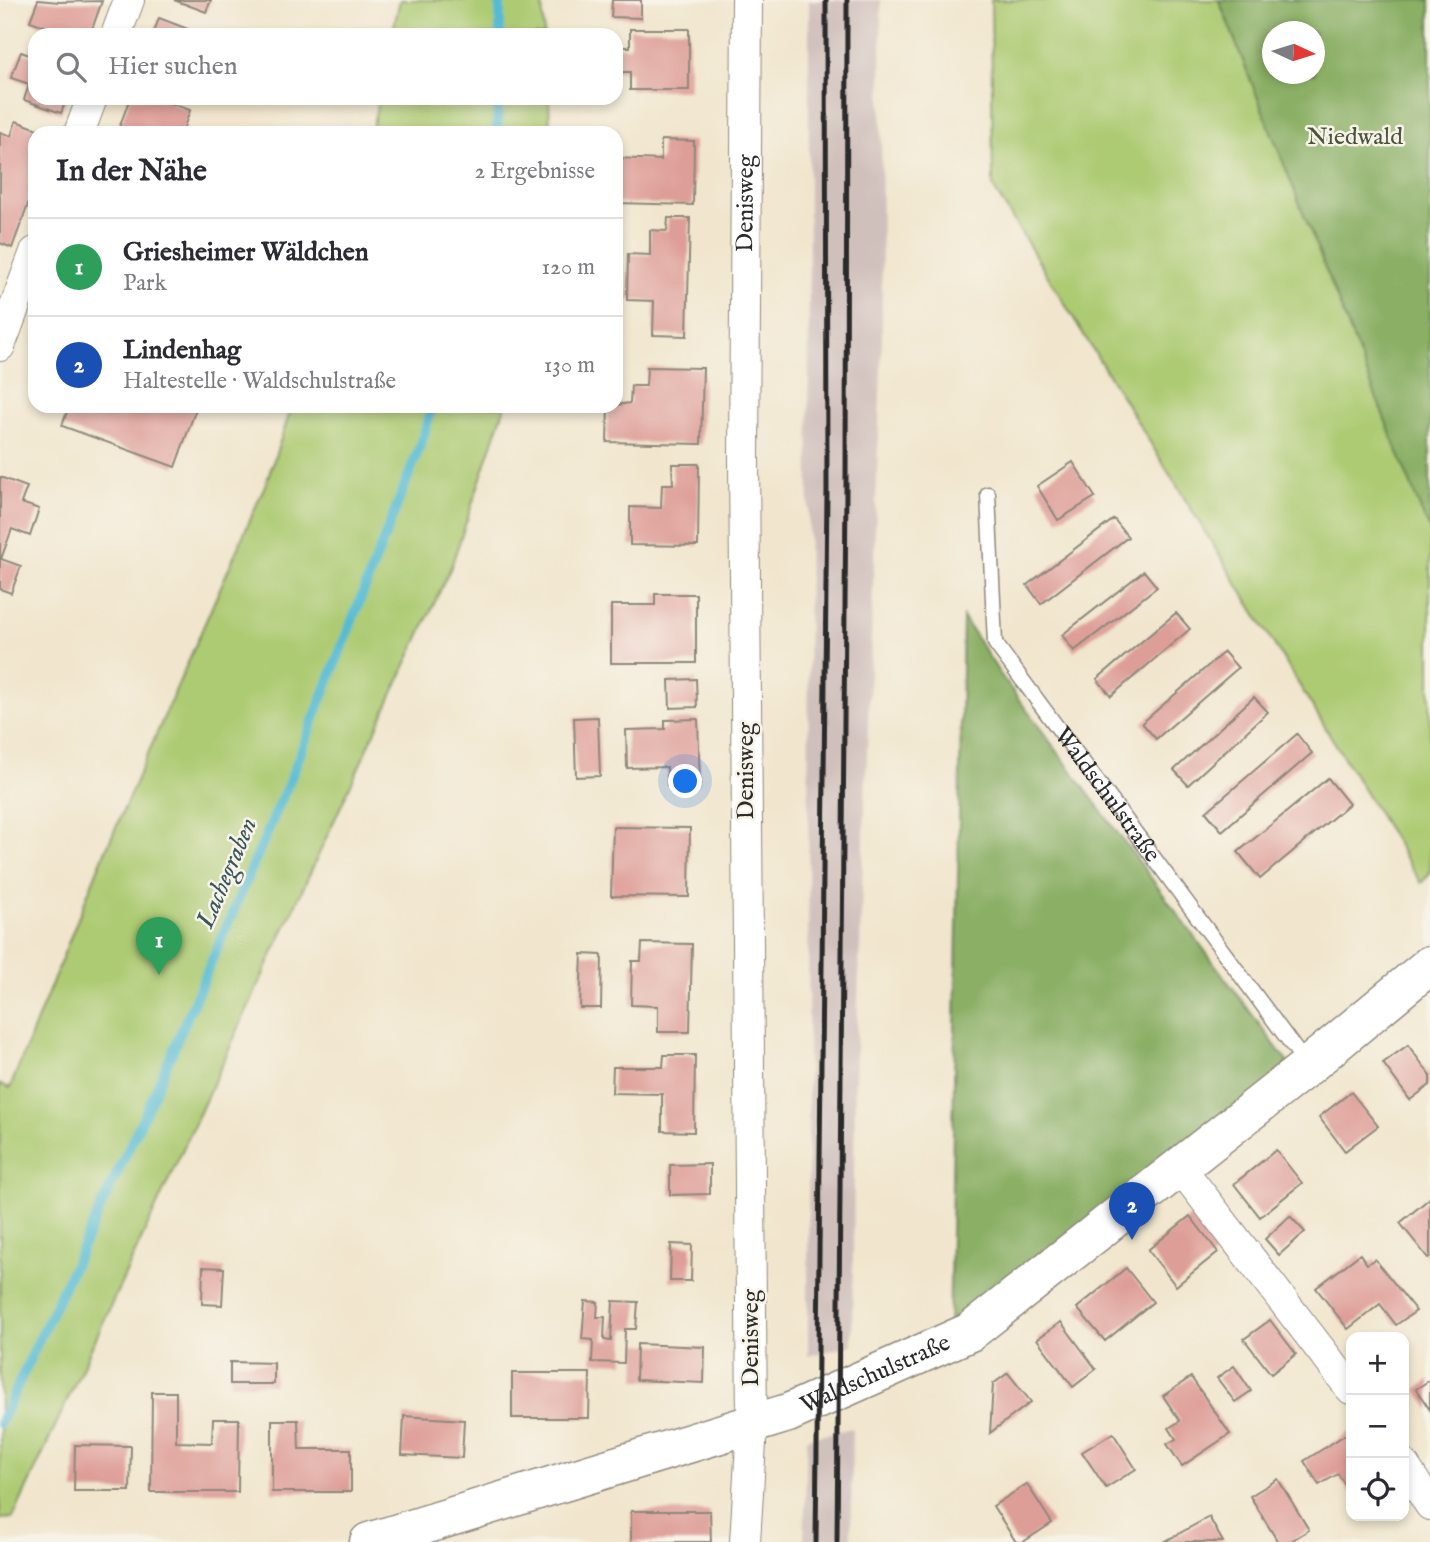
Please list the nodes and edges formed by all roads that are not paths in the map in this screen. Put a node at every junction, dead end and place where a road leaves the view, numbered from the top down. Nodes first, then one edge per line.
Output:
1 (129, 0) edge
2 (747, 0) edge
3 (119, 28) edge
4 (89, 105) edge
5 (82, 126) edge
6 (28, 271) edge
7 (0, 346) edge
8 (988, 494) dead end
9 (1430, 965) edge
10 (1308, 1066) junction
11 (1180, 1167) junction
12 (1346, 1383) edge
13 (752, 1426) junction
14 (1409, 1473) edge
15 (1430, 1505) edge
16 (369, 1542) edge
17 (745, 1542) edge

1 - 3 street
2 - 13 street, Denisweg
4 - 5 street
6 - 7 street
8 - 10 lane, Waldschulstraße
9 - 10 street, Waldschulstraße
10 - 11 street, Waldschulstraße
11 - 12 street
11 - 13 street, Waldschulstraße
13 - 16 street, Waldschulstraße
13 - 17 street, Denisweg
14 - 15 street

